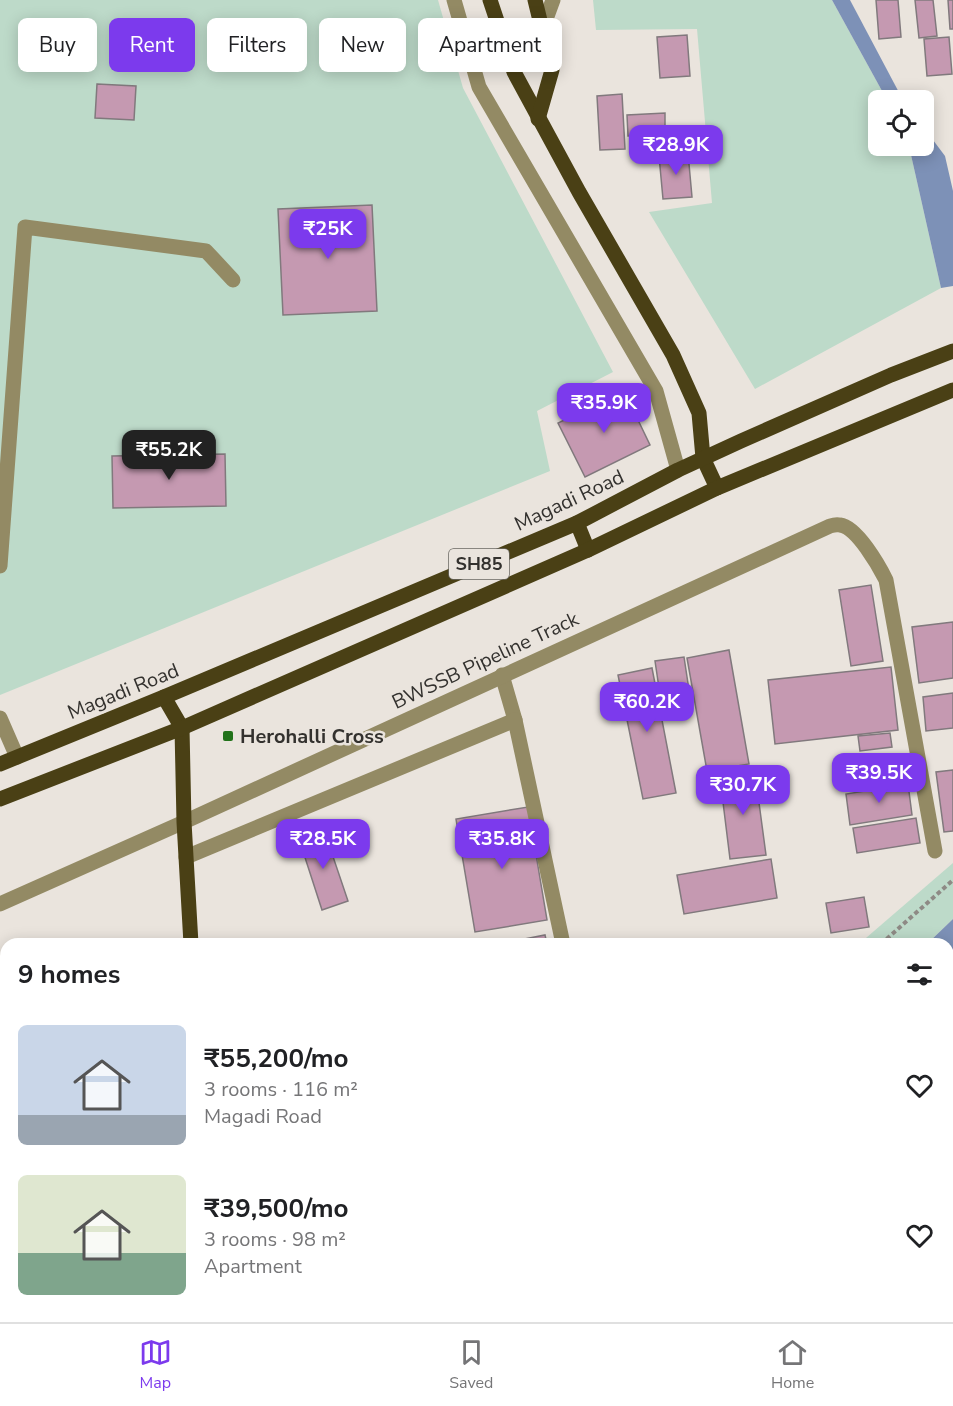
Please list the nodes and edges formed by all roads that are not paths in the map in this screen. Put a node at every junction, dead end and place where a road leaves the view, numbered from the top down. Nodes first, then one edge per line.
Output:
1 (454, 0) edge
2 (490, 0) edge
3 (536, 0) edge
4 (553, 0) edge
5 (540, 18) edge
6 (546, 18) edge
7 (551, 72) edge
8 (538, 119) junction
9 (233, 280) dead end
10 (953, 351) edge
11 (953, 390) edge
12 (703, 458) junction
13 (678, 470) junction
14 (717, 488) junction
15 (577, 522) junction
16 (588, 550) junction
17 (0, 566) edge
18 (502, 675) junction
19 (164, 697) junction
20 (0, 718) edge
21 (515, 720) junction
22 (182, 728) junction
23 (17, 757) junction
24 (0, 764) edge
25 (0, 799) edge
26 (184, 822) junction
27 (935, 851) dead end
28 (186, 857) junction
29 (0, 904) edge
30 (191, 938) edge
31 (562, 938) edge

1 - 13 street
2 - 8 main road
3 - 5 main road
4 - 6 street
7 - 8 main road
8 - 12 main road
9 - 17 street
10 - 12 main road, Magadi Road / SH85
11 - 14 main road, SH85
12 - 13 main road, Magadi Road / SH85
12 - 14 main road
13 - 15 main road, Magadi Road / SH85
14 - 16 main road, SH85
15 - 16 main road
15 - 19 main road, Magadi Road / SH85
16 - 22 main road, SH85
18 - 21 street
18 - 26 street, BWSSB Pipeline Track
18 - 27 street, BWSSB Pipeline Track
19 - 22 main road
19 - 23 main road, Magadi Road / SH85
20 - 23 street
21 - 28 street
21 - 31 street
22 - 25 main road, SH85
22 - 26 main road
23 - 24 main road, Magadi Road / SH85
26 - 28 main road
26 - 29 street, BWSSB Pipeline Track
28 - 30 main road

